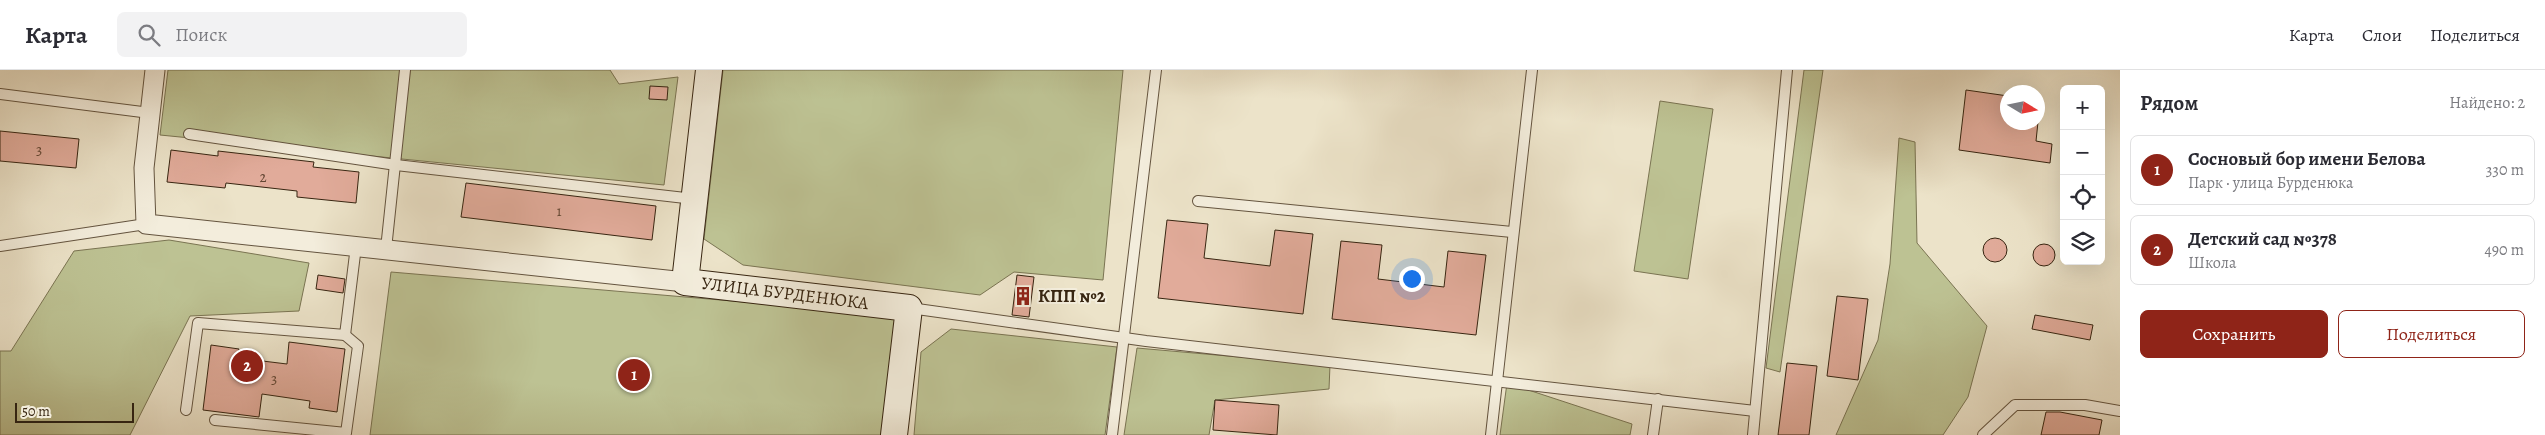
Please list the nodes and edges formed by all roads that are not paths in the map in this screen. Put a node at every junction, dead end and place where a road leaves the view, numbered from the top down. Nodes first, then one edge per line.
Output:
1 (155, 70) edge
2 (404, 70) edge
3 (709, 70) edge
4 (1156, 70) edge
5 (1532, 70) edge
6 (1787, 70) edge
7 (0, 94) edge
8 (150, 113) junction
9 (189, 134) dead end
10 (396, 165) junction
11 (694, 199) junction
12 (1198, 201) dead end
13 (146, 224) junction
14 (1512, 232) junction
15 (0, 246) edge
16 (356, 246) junction
17 (386, 249) junction
18 (685, 282) junction
19 (908, 308) junction
20 (346, 335) junction
21 (1122, 337) junction
22 (1497, 381) junction
23 (1658, 399) junction
24 (186, 410) dead end
25 (1755, 411) junction
26 (2120, 411) edge
27 (215, 420) dead end
28 (894, 435) edge
29 (1112, 435) edge
30 (1491, 435) edge
31 (1653, 435) edge
32 (1753, 435) edge
33 (1983, 435) edge

1 - 8 street
2 - 10 lane
3 - 11 street, УЛИЦА БУРДЕНЮКА
4 - 21 lane
5 - 14 lane
6 - 25 lane
7 - 8 lane
8 - 13 street
9 - 10 lane
10 - 11 lane
10 - 17 lane
11 - 18 street, УЛИЦА БУРДЕНЮКА
12 - 14 lane
13 - 15 lane
13 - 16 street
14 - 22 lane
16 - 17 street
16 - 20 lane
17 - 18 street
18 - 19 street, УЛИЦА БУРДЕНЮКА
19 - 21 lane
19 - 28 street
20 - 24 lane
20 - 27 lane
21 - 22 lane
21 - 29 lane
22 - 23 lane
22 - 30 lane
23 - 25 lane
23 - 31 lane
25 - 32 lane
26 - 33 lane

